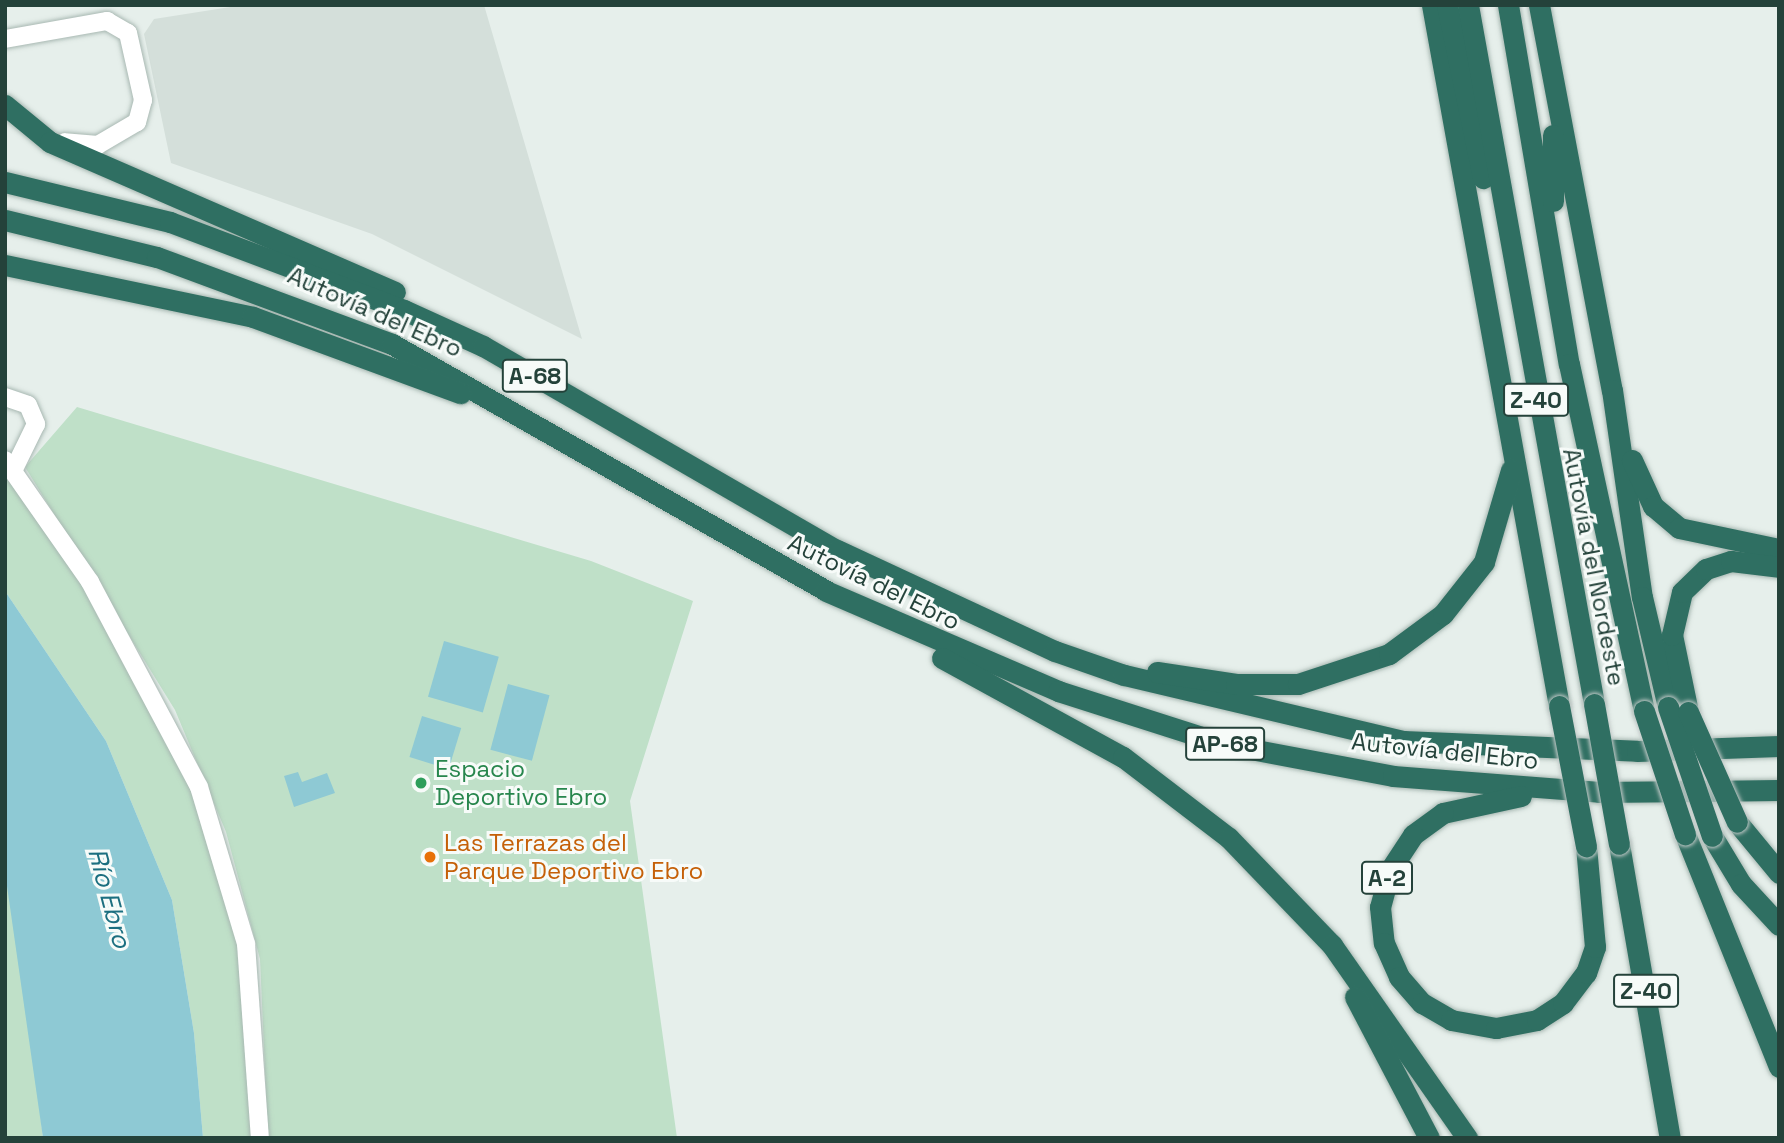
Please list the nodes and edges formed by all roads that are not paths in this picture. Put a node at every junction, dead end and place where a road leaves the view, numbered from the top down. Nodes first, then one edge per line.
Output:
1 (1432, 5) edge
2 (1447, 5) edge
3 (1468, 5) edge
4 (1508, 5) edge
5 (1539, 5) edge
6 (5, 39) edge
7 (1546, 44) junction
8 (5, 105) edge
9 (5, 182) edge
10 (5, 220) edge
11 (1504, 232) junction
12 (1550, 242) junction
13 (5, 265) edge
14 (483, 346) junction
15 (1612, 390) junction
16 (5, 397) edge
17 (14, 447) edge
18 (1513, 447) junction
19 (9, 465) edge
20 (642, 487) junction
21 (715, 531) junction
22 (1779, 549) edge
23 (1779, 566) edge
24 (1008, 629) junction
25 (1678, 710) junction
26 (1773, 745) edge
27 (1777, 790) edge
28 (1779, 873) edge
29 (1297, 908) junction
30 (1779, 925) edge
31 (1779, 1067) edge
32 (260, 1138) edge
33 (1429, 1138) edge
34 (1467, 1138) edge
35 (1670, 1138) edge

1 - 18 highway
2 - 11 highway
3 - 11 highway, Autovía del Nordeste / Z-40
4 - 12 highway, Autovía del Nordeste / Z-40
5 - 7 highway
6 - 8 street
7 - 12 highway
7 - 15 highway
8 - 14 highway
9 - 14 highway, Autovía del Ebro / A-68
10 - 20 highway, Autovía del Ebro / A-68
11 - 35 highway, Autovía del Nordeste / Z-40, bridge
12 - 31 highway, Autovía del Nordeste / Z-40, bridge
13 - 20 highway
14 - 24 highway, Autovía del Ebro / A-68
15 - 22 highway
15 - 25 highway
16 - 17 street
17 - 19 street
18 - 24 highway
18 - 27 highway, A-2, bridge
19 - 32 street
20 - 21 highway, Autovía del Ebro / A-68
21 - 27 highway, Autovía del Ebro / AP-68
21 - 29 highway
23 - 25 highway
24 - 26 highway, Autovía del Ebro / AP-68
25 - 28 highway, bridge
25 - 30 highway, bridge
29 - 33 highway
29 - 34 highway

